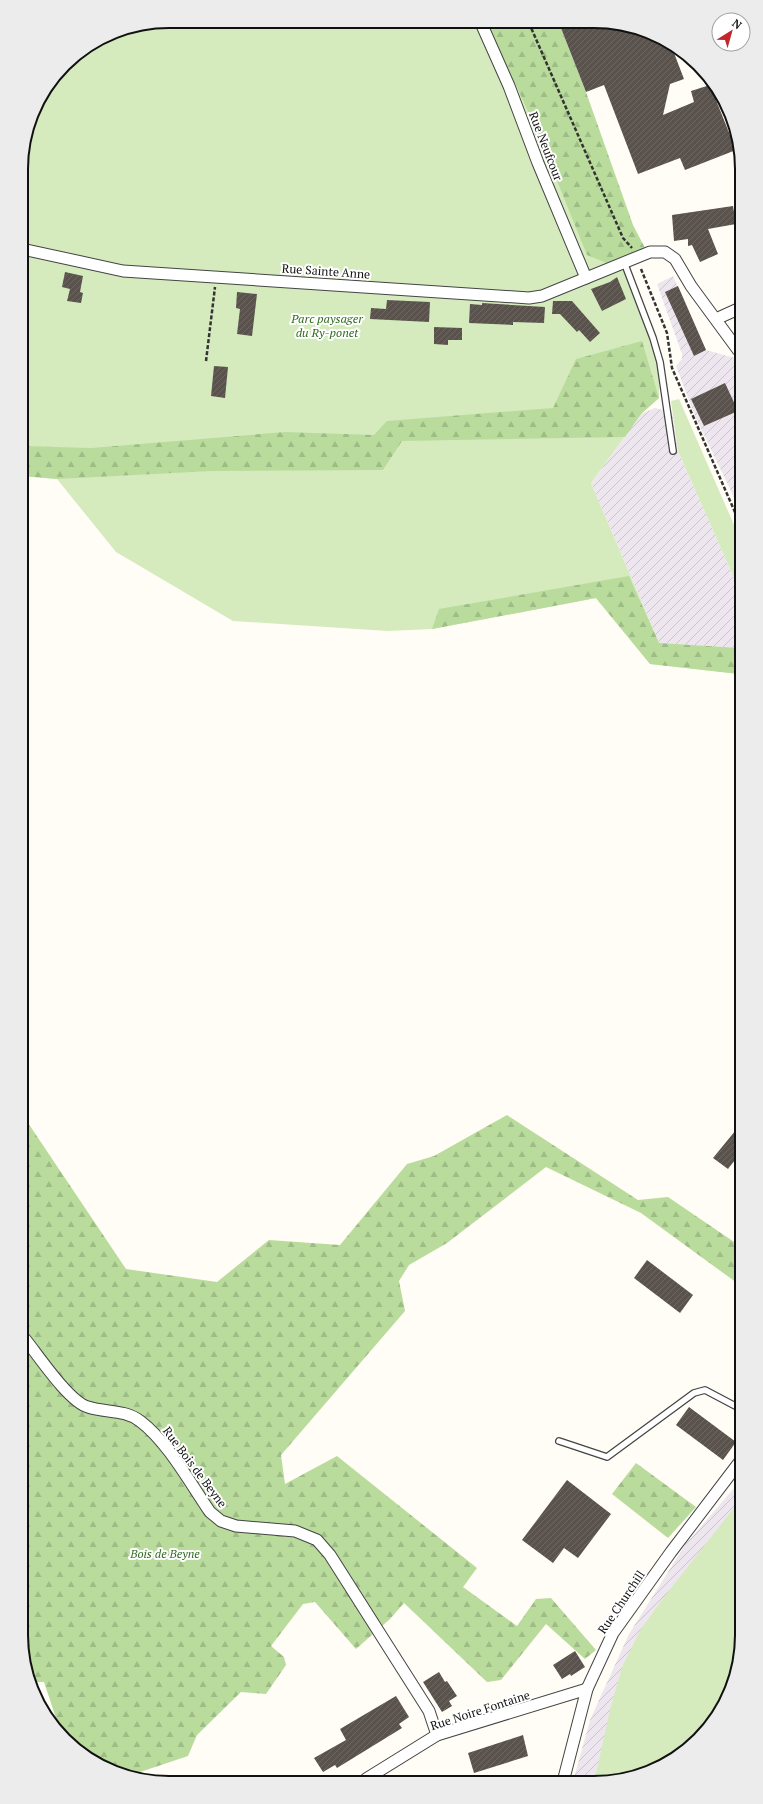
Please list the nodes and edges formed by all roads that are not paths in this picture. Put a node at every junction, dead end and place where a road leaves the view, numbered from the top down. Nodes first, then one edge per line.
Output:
1 (483, 28) edge
2 (28, 250) edge
3 (624, 262) junction
4 (586, 278) junction
5 (735, 310) edge
6 (716, 319) junction
7 (735, 346) edge
8 (674, 451) dead end
9 (28, 1343) edge
10 (735, 1406) edge
11 (559, 1441) dead end
12 (735, 1468) edge
13 (587, 1689) junction
14 (437, 1735) junction
15 (371, 1776) edge
16 (564, 1776) edge

1 - 4 street, Rue Neufcour
2 - 4 street, Rue Sainte Anne
3 - 4 street, Rue Sainte Anne
3 - 6 street, Rue Sainte Anne
3 - 8 lane
5 - 6 street
6 - 7 street, Rue Sainte Anne
9 - 14 street, Rue Bois de Beyne
10 - 11 lane
12 - 13 street, Rue Churchill
13 - 14 street, Rue Noire Fontaine
13 - 16 street, Rue Churchill
14 - 15 street, Rue Noire Fontaine

